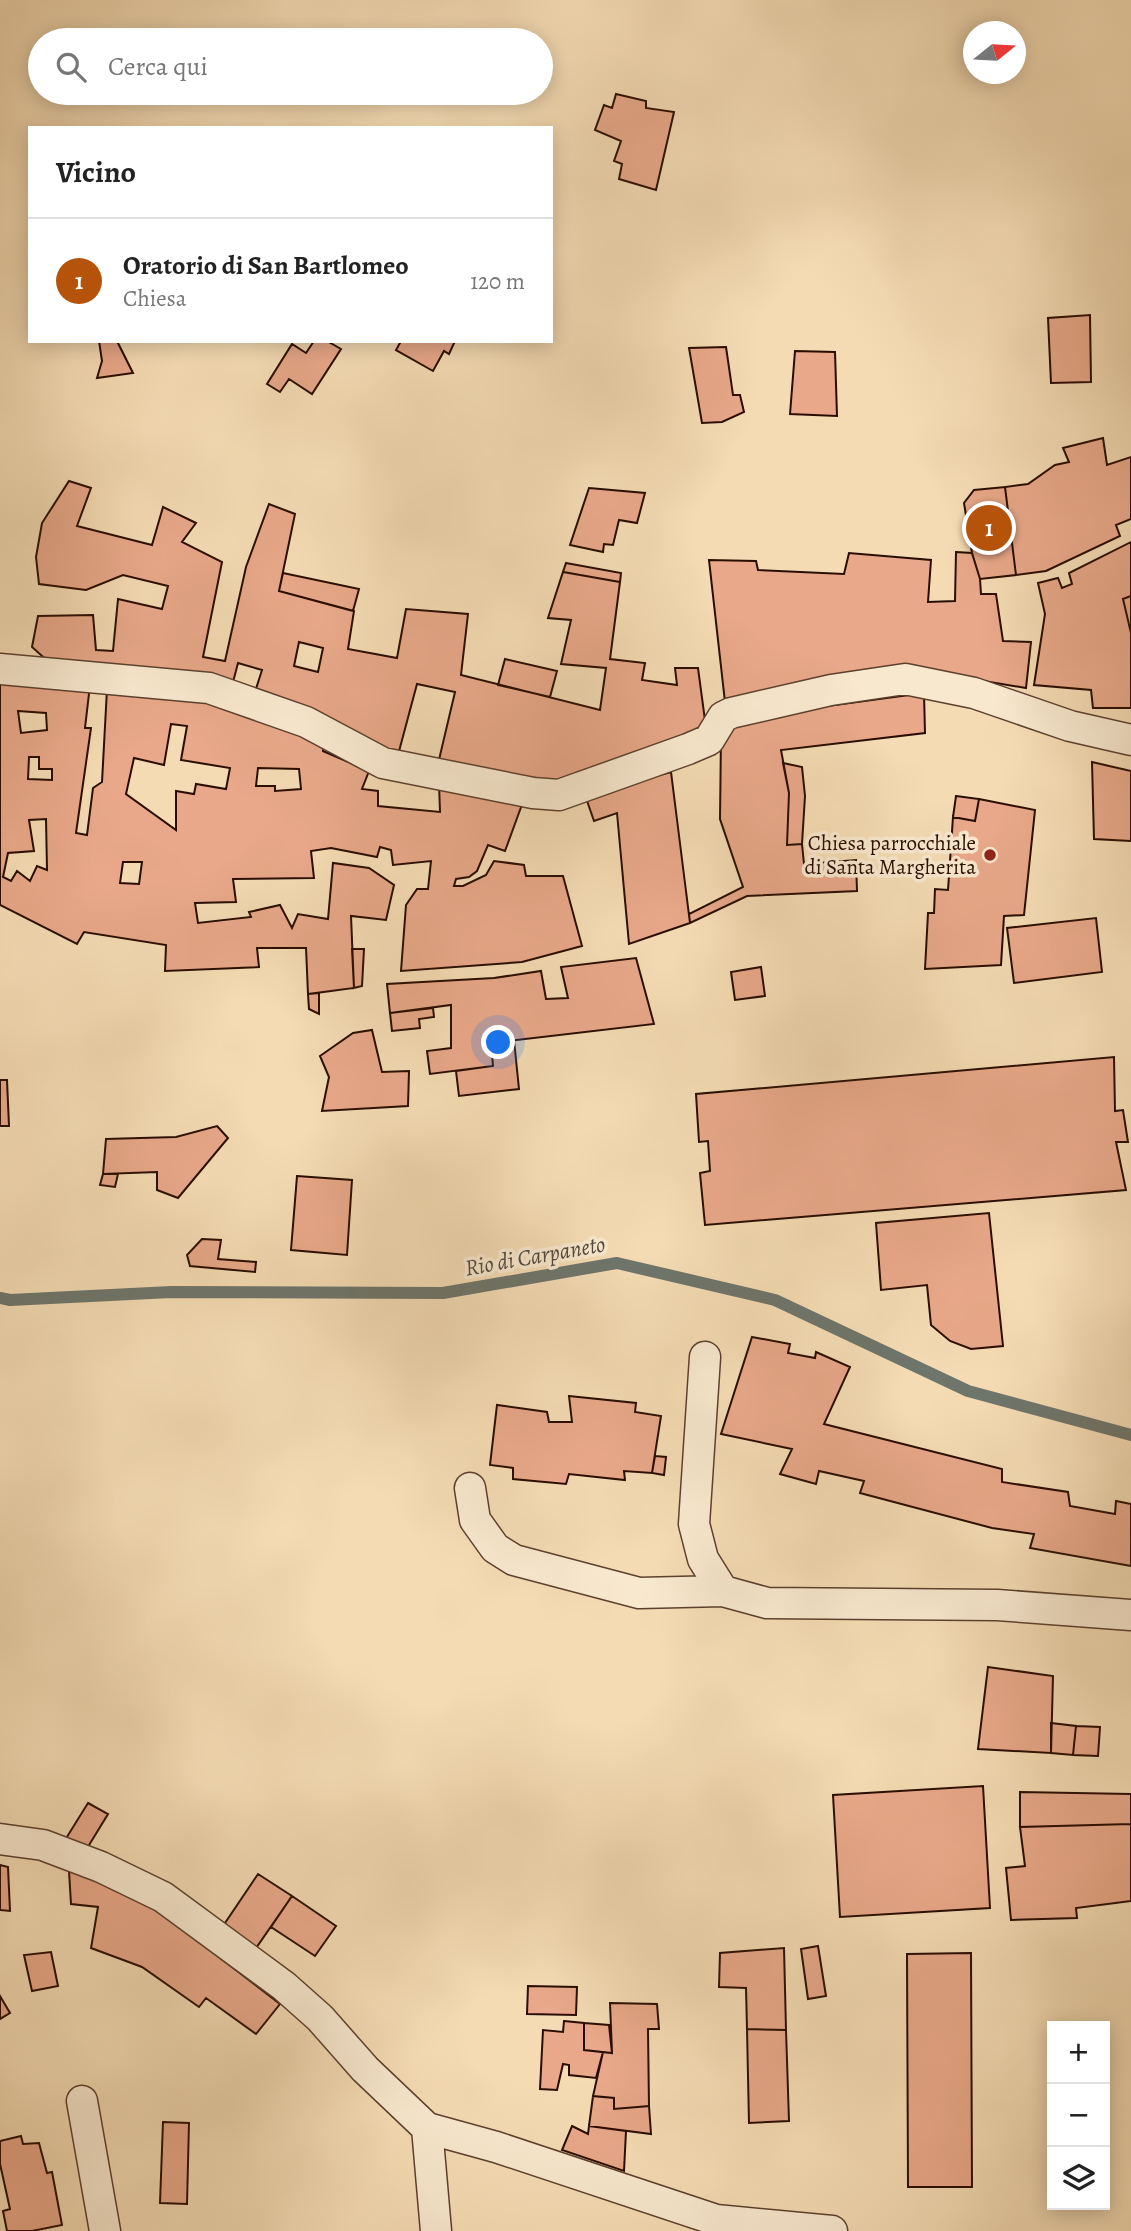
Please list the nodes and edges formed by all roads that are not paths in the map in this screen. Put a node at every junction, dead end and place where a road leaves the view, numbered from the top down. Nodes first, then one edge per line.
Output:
1 (0, 669) edge
2 (1131, 740) edge
3 (705, 1357) dead end
4 (470, 1488) dead end
5 (723, 1591) junction
6 (1131, 1615) edge
7 (0, 1839) edge
8 (82, 2101) dead end
9 (427, 2128) junction
10 (105, 2231) edge
11 (436, 2231) edge
12 (832, 2231) edge

1 - 2 street
3 - 5 street
4 - 5 street
5 - 6 street
7 - 9 street
8 - 10 street
9 - 11 street
9 - 12 street

